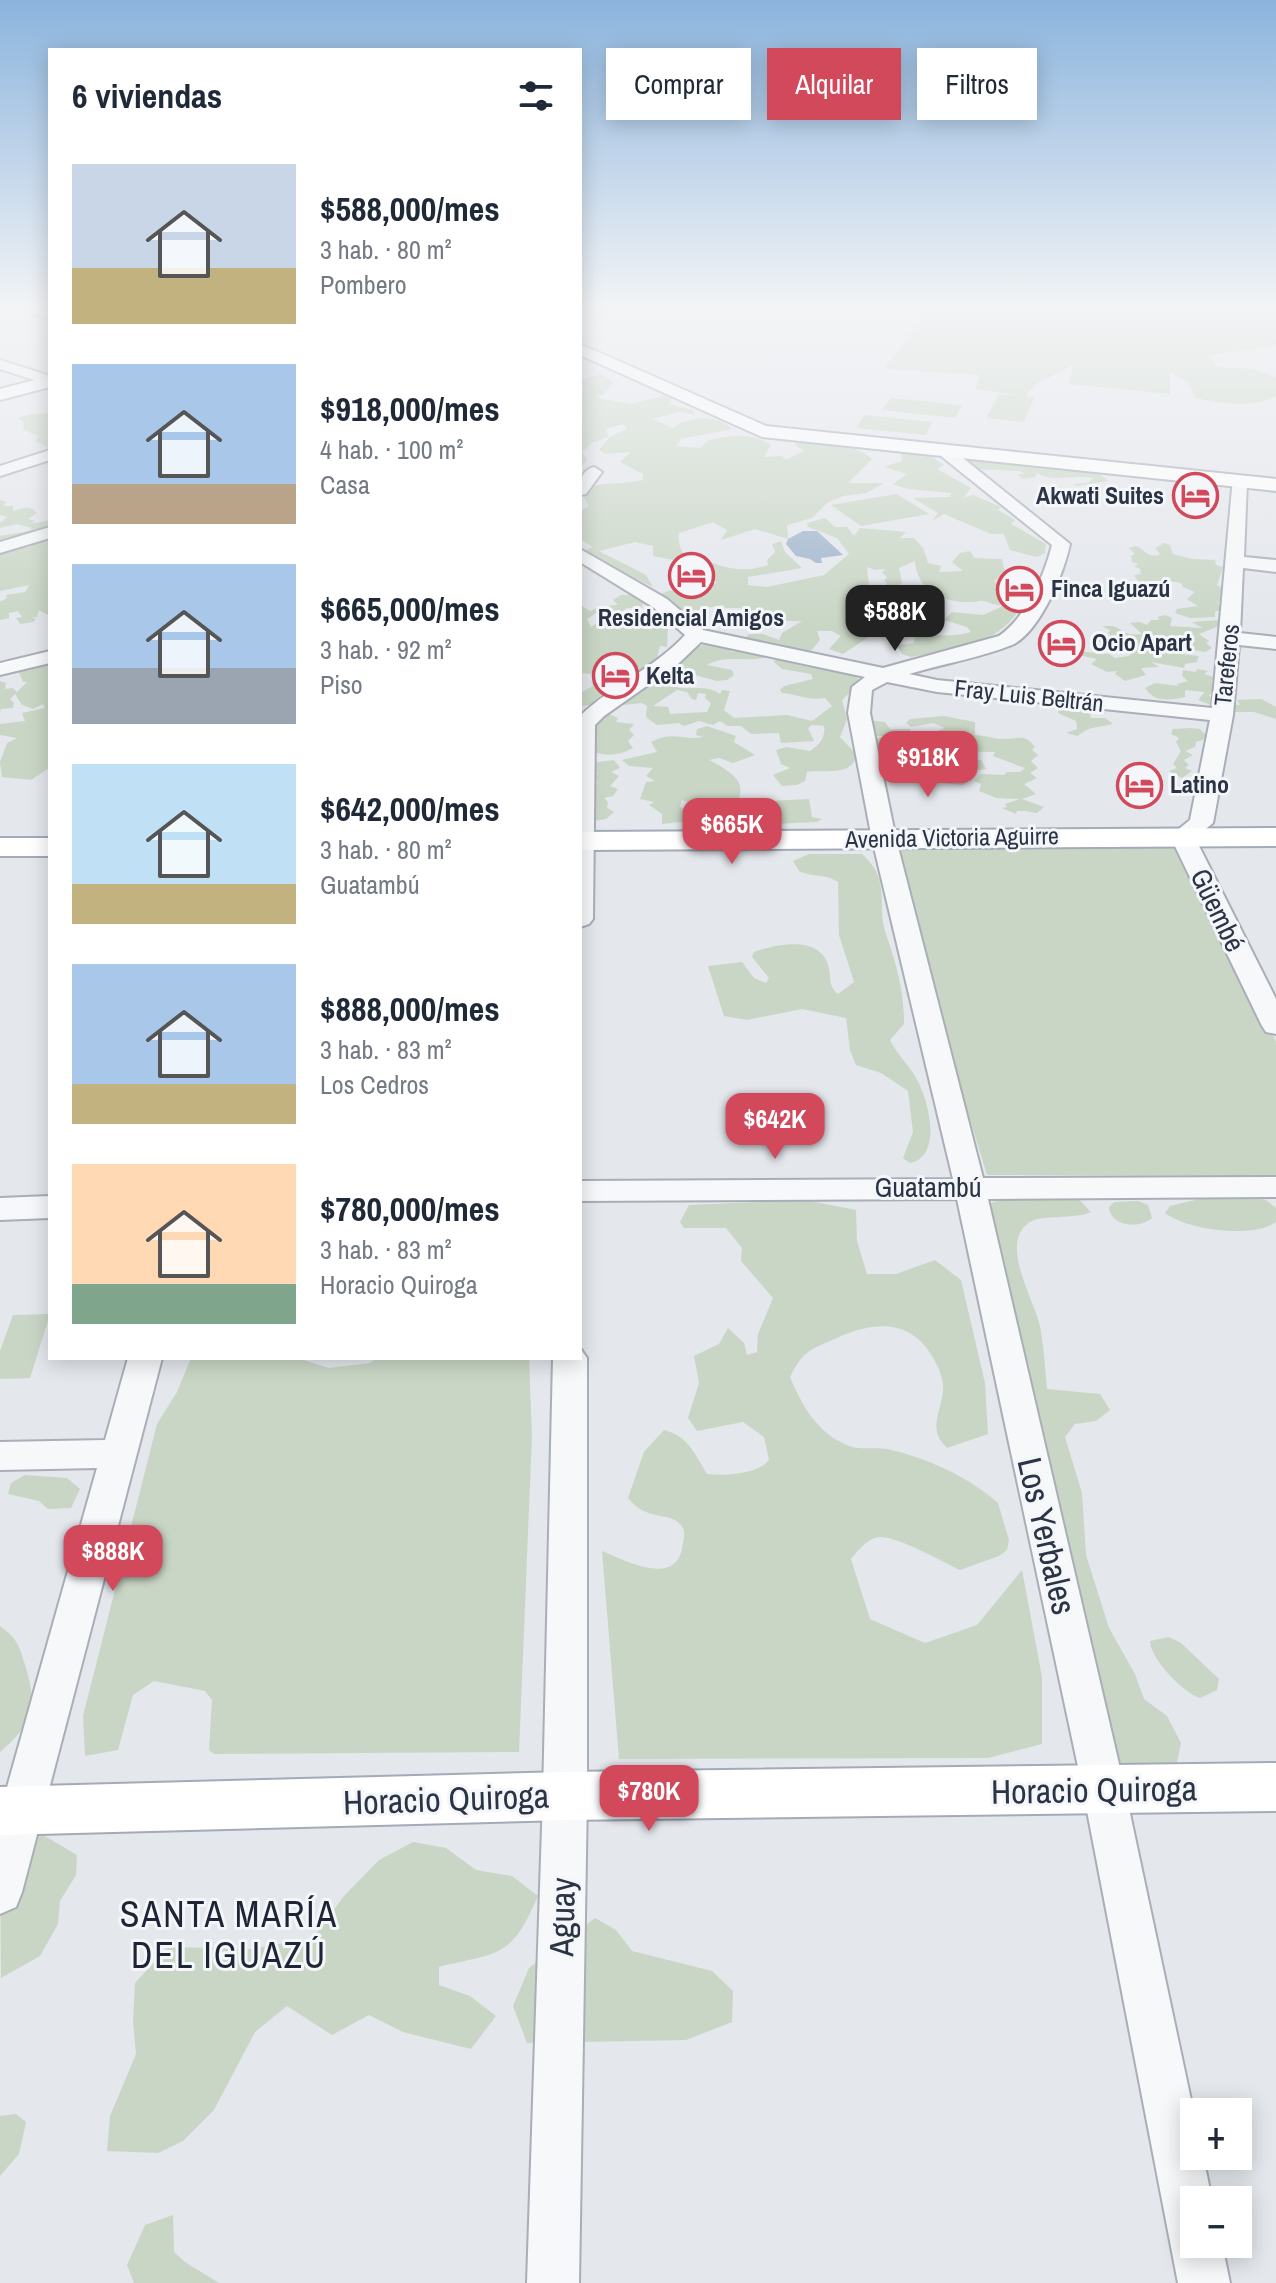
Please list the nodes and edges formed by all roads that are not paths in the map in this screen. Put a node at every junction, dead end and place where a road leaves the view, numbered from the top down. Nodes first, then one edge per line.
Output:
1 (725, 415) edge
2 (947, 453) junction
3 (48, 456) edge
4 (0, 471) edge
5 (594, 472) dead end
6 (1239, 482) junction
7 (1276, 485) edge
8 (582, 487) edge
9 (48, 533) edge
10 (0, 548) edge
11 (582, 555) edge
12 (1235, 561) junction
13 (1276, 566) edge
14 (696, 635) junction
15 (1230, 638) junction
16 (1276, 643) edge
17 (48, 657) edge
18 (0, 669) edge
19 (886, 674) junction
20 (1222, 715) junction
21 (582, 797) edge
22 (1276, 824) edge
23 (1192, 830) junction
24 (883, 832) junction
25 (582, 834) edge
26 (48, 835) edge
27 (0, 836) edge
28 (1276, 837) edge
29 (0, 847) edge
30 (48, 847) edge
31 (1276, 1026) edge
32 (970, 1186) junction
33 (1276, 1187) edge
34 (582, 1191) edge
35 (48, 1207) edge
36 (0, 1209) edge
37 (144, 1360) edge
38 (570, 1360) edge
39 (118, 1454) junction
40 (0, 1456) edge
41 (1276, 1787) edge
42 (1104, 1790) junction
43 (565, 1796) junction
44 (11, 1811) edge
45 (0, 1892) edge
46 (1184, 2186) edge
47 (1199, 2258) edge
48 (553, 2283) edge
49 (1204, 2283) edge

1 - 2 main road
2 - 6 main road
2 - 19 street
3 - 4 street
5 - 8 street
6 - 7 main road
6 - 12 street, Tareferos
9 - 10 street
11 - 14 street
12 - 13 street
12 - 15 street, Tareferos
14 - 19 street, Fray Luis Beltrán
14 - 21 street
15 - 16 street
15 - 20 street, Tareferos
17 - 18 street
19 - 20 street, Fray Luis Beltrán
19 - 24 street, Los Yerbales
20 - 23 street, Tareferos
22 - 23 main road, Avenida Victoria Aguirre
23 - 24 main road, Avenida Victoria Aguirre
23 - 28 main road, Avenida Victoria Aguirre
23 - 31 street, Güembé
24 - 25 main road, Avenida Victoria Aguirre
24 - 32 street, Los Yerbales
26 - 27 main road
29 - 30 main road
32 - 33 street, Guatambú
32 - 34 street, Guatambú
32 - 42 street, Los Yerbales
35 - 36 street
37 - 39 street
38 - 43 street, Aguay
39 - 40 street
39 - 44 street
41 - 42 main road, Horacio Quiroga
42 - 43 main road, Horacio Quiroga
42 - 46 street, Los Yerbales
43 - 44 main road, Horacio Quiroga
43 - 48 street, Aguay
44 - 45 street
47 - 49 street

